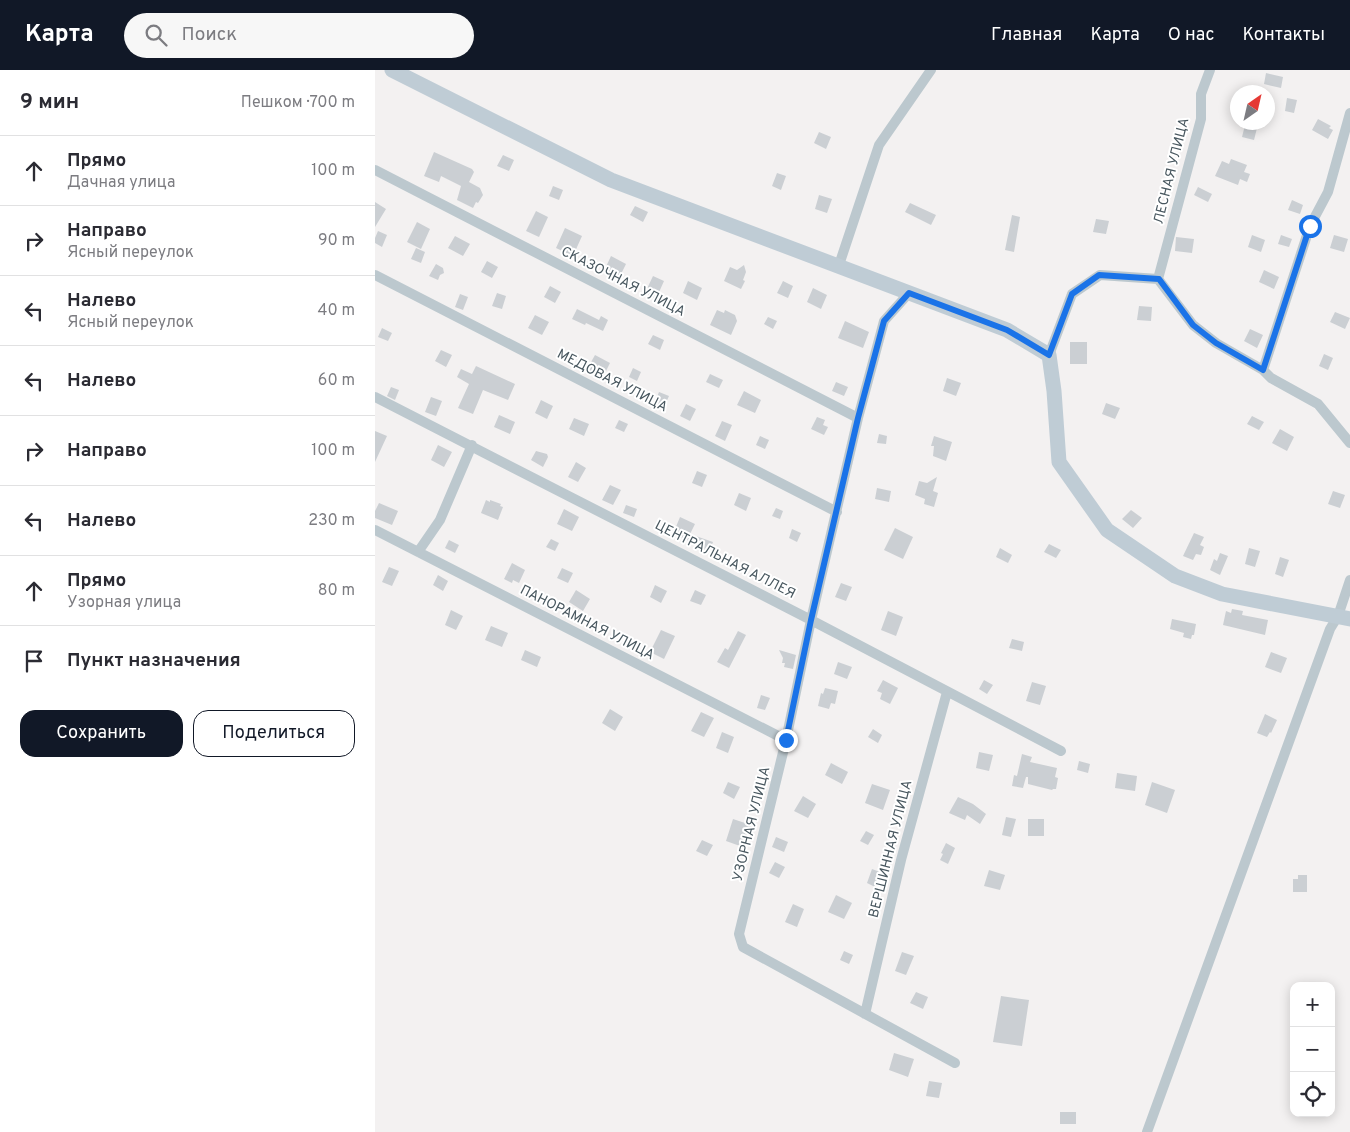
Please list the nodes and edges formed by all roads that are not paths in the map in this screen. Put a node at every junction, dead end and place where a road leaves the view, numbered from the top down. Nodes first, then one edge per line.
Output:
1 (392, 70) edge
2 (931, 70) edge
3 (1210, 70) edge
4 (1350, 113) edge
5 (375, 170) edge
6 (839, 266) junction
7 (375, 274) edge
8 (1159, 279) junction
9 (909, 293) junction
10 (1049, 355) junction
11 (1263, 370) junction
12 (375, 396) edge
13 (858, 418) junction
14 (1350, 443) edge
15 (472, 445) junction
16 (837, 512) junction
17 (375, 530) edge
18 (418, 552) junction
19 (1350, 580) edge
20 (1344, 617) edge
21 (811, 620) junction
22 (947, 692) junction
23 (786, 740) junction
24 (1061, 751) dead end
25 (865, 1014) junction
26 (955, 1063) dead end
27 (1147, 1132) edge

1 - 6 street
2 - 6 street
3 - 8 street, ЛЕСНАЯ УЛИЦА
4 - 11 street
5 - 13 street, СКАЗОЧНАЯ УЛИЦА
6 - 9 street
7 - 16 street, МЕДОВАЯ УЛИЦА
8 - 10 street
8 - 11 street
9 - 10 street
9 - 13 street, УЗОРНАЯ УЛИЦА
10 - 20 street
11 - 14 street
12 - 15 street, ЦЕНТРАЛЬНАЯ АЛЛЕЯ
13 - 16 street, УЗОРНАЯ УЛИЦА
15 - 18 street
15 - 21 street, ЦЕНТРАЛЬНАЯ АЛЛЕЯ
16 - 21 street, УЗОРНАЯ УЛИЦА
17 - 18 street, ПАНОРАМНАЯ УЛИЦА
18 - 23 street, ПАНОРАМНАЯ УЛИЦА
19 - 20 street
20 - 27 street
21 - 22 street, ЦЕНТРАЛЬНАЯ АЛЛЕЯ
21 - 23 street, УЗОРНАЯ УЛИЦА
22 - 24 street, ЦЕНТРАЛЬНАЯ АЛЛЕЯ
22 - 25 street, ВЕРШИННАЯ УЛИЦА
23 - 25 street, УЗОРНАЯ УЛИЦА
25 - 26 street

